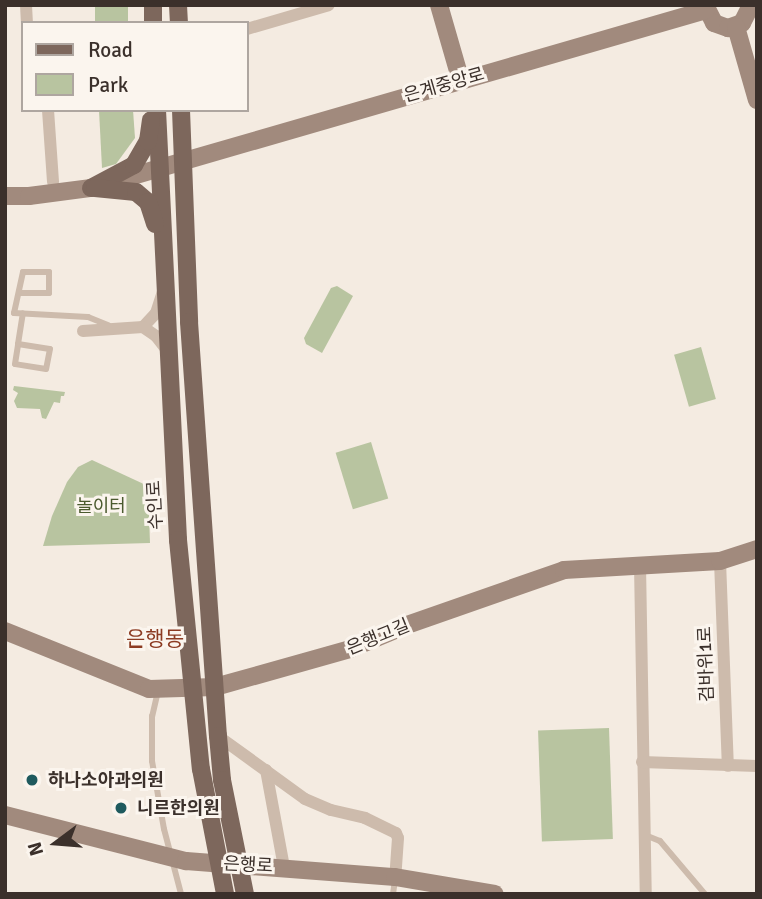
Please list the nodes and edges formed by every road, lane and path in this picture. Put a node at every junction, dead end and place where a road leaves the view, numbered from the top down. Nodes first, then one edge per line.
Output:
1 (329, 5) edge
2 (439, 5) edge
3 (751, 5) edge
4 (705, 8) edge
5 (287, 11) edge
6 (736, 27) junction
7 (248, 29) edge
8 (461, 81) junction
9 (757, 100) edge
10 (48, 112) edge
11 (155, 112) edge
12 (156, 112) edge
13 (181, 112) edge
14 (182, 160) junction
15 (160, 167) junction
16 (53, 182) dead end
17 (92, 188) junction
18 (5, 196) edge
19 (161, 247) junction
20 (163, 290) junction
21 (19, 293) junction
22 (23, 313) junction
23 (143, 327) junction
24 (116, 328) junction
25 (83, 331) dead end
26 (18, 344) junction
27 (167, 350) junction
28 (757, 549) edge
29 (720, 561) junction
30 (640, 565) junction
31 (5, 631) edge
32 (215, 687) junction
33 (193, 688) junction
34 (158, 691) junction
35 (218, 736) junction
36 (642, 762) junction
37 (728, 766) junction
38 (757, 766) edge
39 (266, 770) junction
40 (5, 815) edge
41 (645, 835) junction
42 (172, 858) junction
43 (217, 863) junction
44 (238, 863) junction
45 (284, 867) junction
46 (394, 885) edge
47 (473, 892) edge
48 (181, 894) edge
49 (225, 894) edge
50 (245, 894) edge
51 (495, 894) edge
52 (646, 894) edge
53 (705, 894) edge

1 - 5 street
2 - 8 street
3 - 6 street
4 - 6 street
4 - 8 street, 은계중앙로
5 - 7 street
6 - 9 street
8 - 14 street, 은계중앙로
10 - 16 street
11 - 17 main road
12 - 15 main road, 수인로
13 - 14 main road
14 - 15 street, 은계중앙로
14 - 32 main road
15 - 17 street, 은계중앙로
15 - 19 main road, 수인로
17 - 18 street
17 - 19 main road
19 - 20 main road, 수인로
20 - 23 street
20 - 27 main road, 수인로
21 - 21 lane
21 - 22 lane
22 - 24 lane
22 - 26 lane
23 - 24 street
23 - 27 street
24 - 25 street
26 - 26 lane
27 - 33 main road, 수인로
28 - 29 street, 은행고길
29 - 30 street, 은행고길
29 - 37 street, 검바위1로
30 - 32 street, 은행고길
30 - 36 street
31 - 34 street, 은행고길
32 - 33 street, 은행고길
32 - 35 main road
33 - 34 street, 은행고길
33 - 43 main road, 수인로
34 - 42 lane
35 - 39 street
35 - 44 main road
36 - 37 street
36 - 41 street
37 - 38 street
39 - 45 street
39 - 46 street
40 - 42 street, 은행로
41 - 52 street
41 - 53 lane
42 - 43 street, 은행로
42 - 48 lane
43 - 44 street, 은행로
43 - 49 main road, 수인로
44 - 45 street, 은행로
44 - 50 main road
45 - 46 street, 은행로
46 - 47 street, 은행로
47 - 51 street, 은행로

